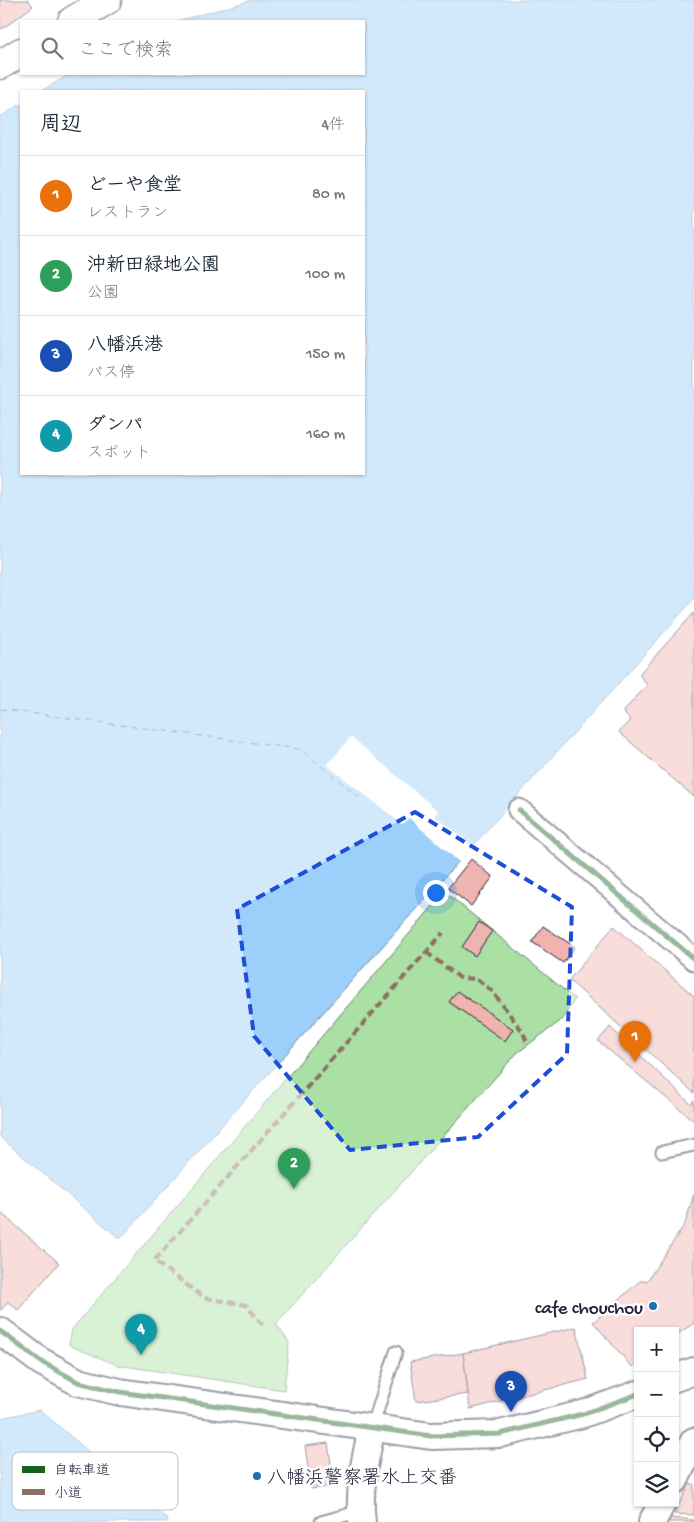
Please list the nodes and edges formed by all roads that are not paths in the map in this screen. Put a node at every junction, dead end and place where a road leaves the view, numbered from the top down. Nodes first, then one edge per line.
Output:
1 (107, 0) edge
2 (74, 20) edge
3 (20, 53) edge
4 (0, 65) edge
5 (519, 810) dead end
6 (694, 958) edge
7 (694, 1145) edge
8 (662, 1152) dead end
9 (0, 1331) edge
10 (396, 1352) dead end
11 (694, 1371) edge
12 (679, 1377) edge
13 (634, 1395) edge
14 (372, 1428) junction
15 (694, 1441) edge
16 (683, 1476) edge
17 (660, 1507) edge
18 (362, 1516) edge
19 (321, 1522) edge
20 (652, 1522) edge

1 - 2 main road
3 - 4 main road
5 - 6 street
7 - 8 lane
9 - 14 street
10 - 14 lane
11 - 12 street
13 - 14 street
14 - 18 street
15 - 16 street
17 - 20 street
18 - 19 lane

